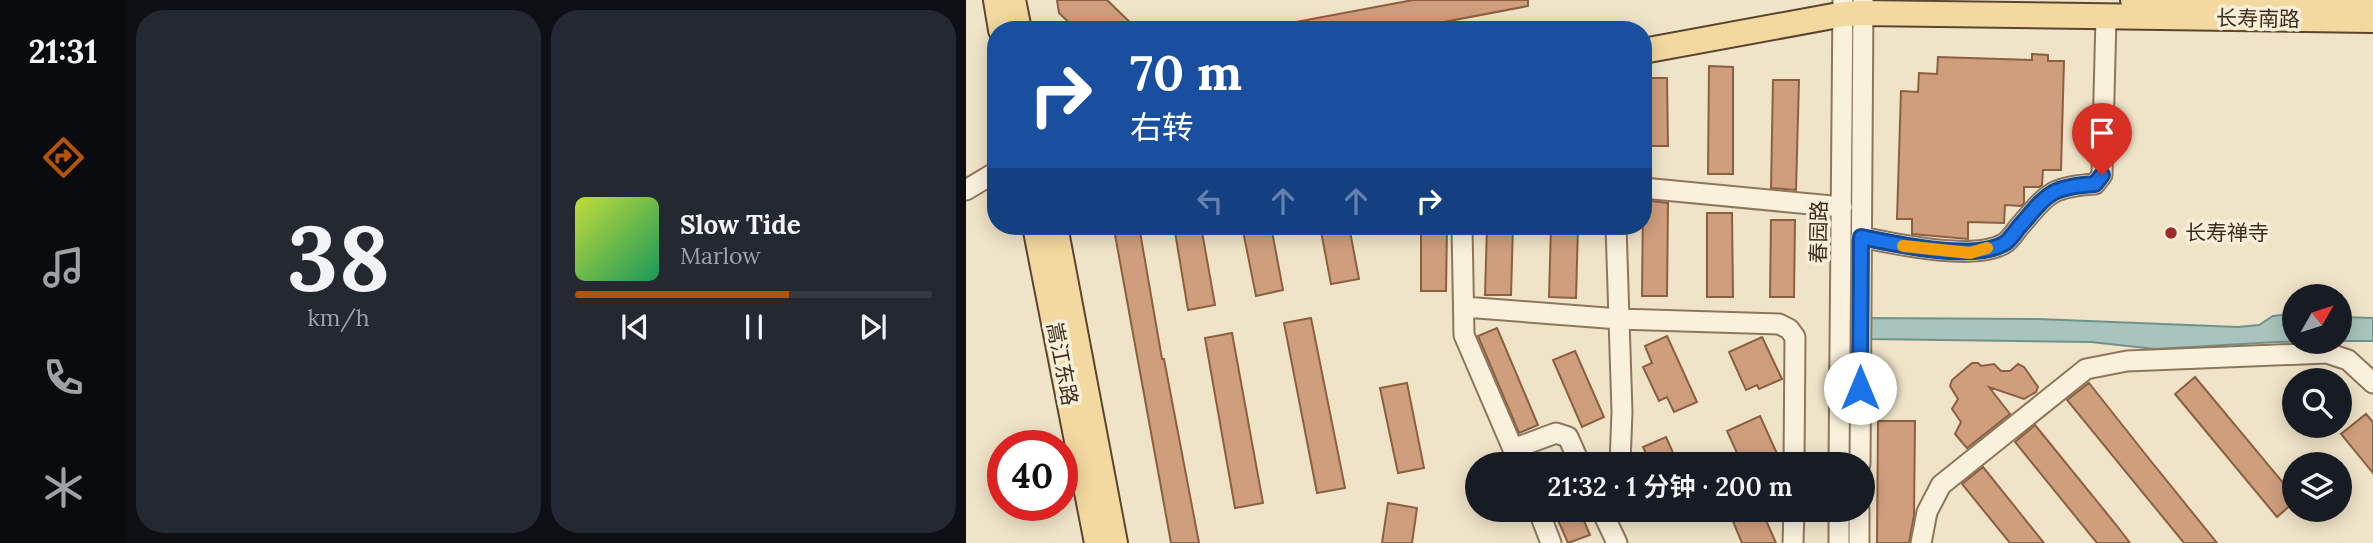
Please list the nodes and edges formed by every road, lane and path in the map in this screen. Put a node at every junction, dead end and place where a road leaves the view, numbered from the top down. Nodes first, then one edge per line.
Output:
1 (996, 0) edge
2 (1013, 0) edge
3 (2133, 0) edge
4 (2373, 2) edge
5 (1849, 5) edge
6 (2106, 17) junction
7 (2373, 20) edge
8 (1000, 21) edge
9 (1017, 21) edge
10 (1652, 33) edge
11 (1652, 49) edge
12 (987, 177) edge
13 (1652, 189) edge
14 (966, 190) edge
15 (1842, 207) junction
16 (1037, 235) edge
17 (1057, 235) edge
18 (1462, 235) edge
19 (1616, 235) edge
20 (1861, 237) junction
21 (1464, 307) junction
22 (1619, 319) junction
23 (2373, 383) edge
24 (1514, 452) edge
25 (1524, 452) edge
26 (1575, 452) edge
27 (1620, 452) edge
28 (1794, 452) edge
29 (1839, 452) edge
30 (1860, 452) edge
31 (1543, 522) edge
32 (1607, 522) edge
33 (1617, 522) edge
34 (1794, 522) edge
35 (1839, 522) edge
36 (1859, 522) edge
37 (1616, 542) edge
38 (1097, 543) edge
39 (1115, 543) edge
40 (1552, 543) edge
41 (1793, 543) edge
42 (1839, 543) edge
43 (1859, 543) edge
44 (1921, 543) edge

1 - 8 main road
2 - 9 main road
3 - 4 main road, 长寿南路
5 - 6 main road, 长寿南路
5 - 10 main road, 长寿南路
5 - 11 main road, 长寿南路
5 - 15 street, 春园路
5 - 20 street, 春园路
6 - 7 main road, 长寿南路
6 - 20 street
12 - 14 street
13 - 15 street
15 - 29 street, 春园路
16 - 38 main road, 嵩江东路
17 - 39 main road, 嵩江东路
18 - 21 street
19 - 22 street
20 - 30 street, 春园路
21 - 22 street
21 - 24 street
22 - 27 street
22 - 28 street
23 - 44 street
25 - 26 street
31 - 40 street
32 - 37 street
33 - 37 street
34 - 41 street
35 - 42 street
36 - 43 street

